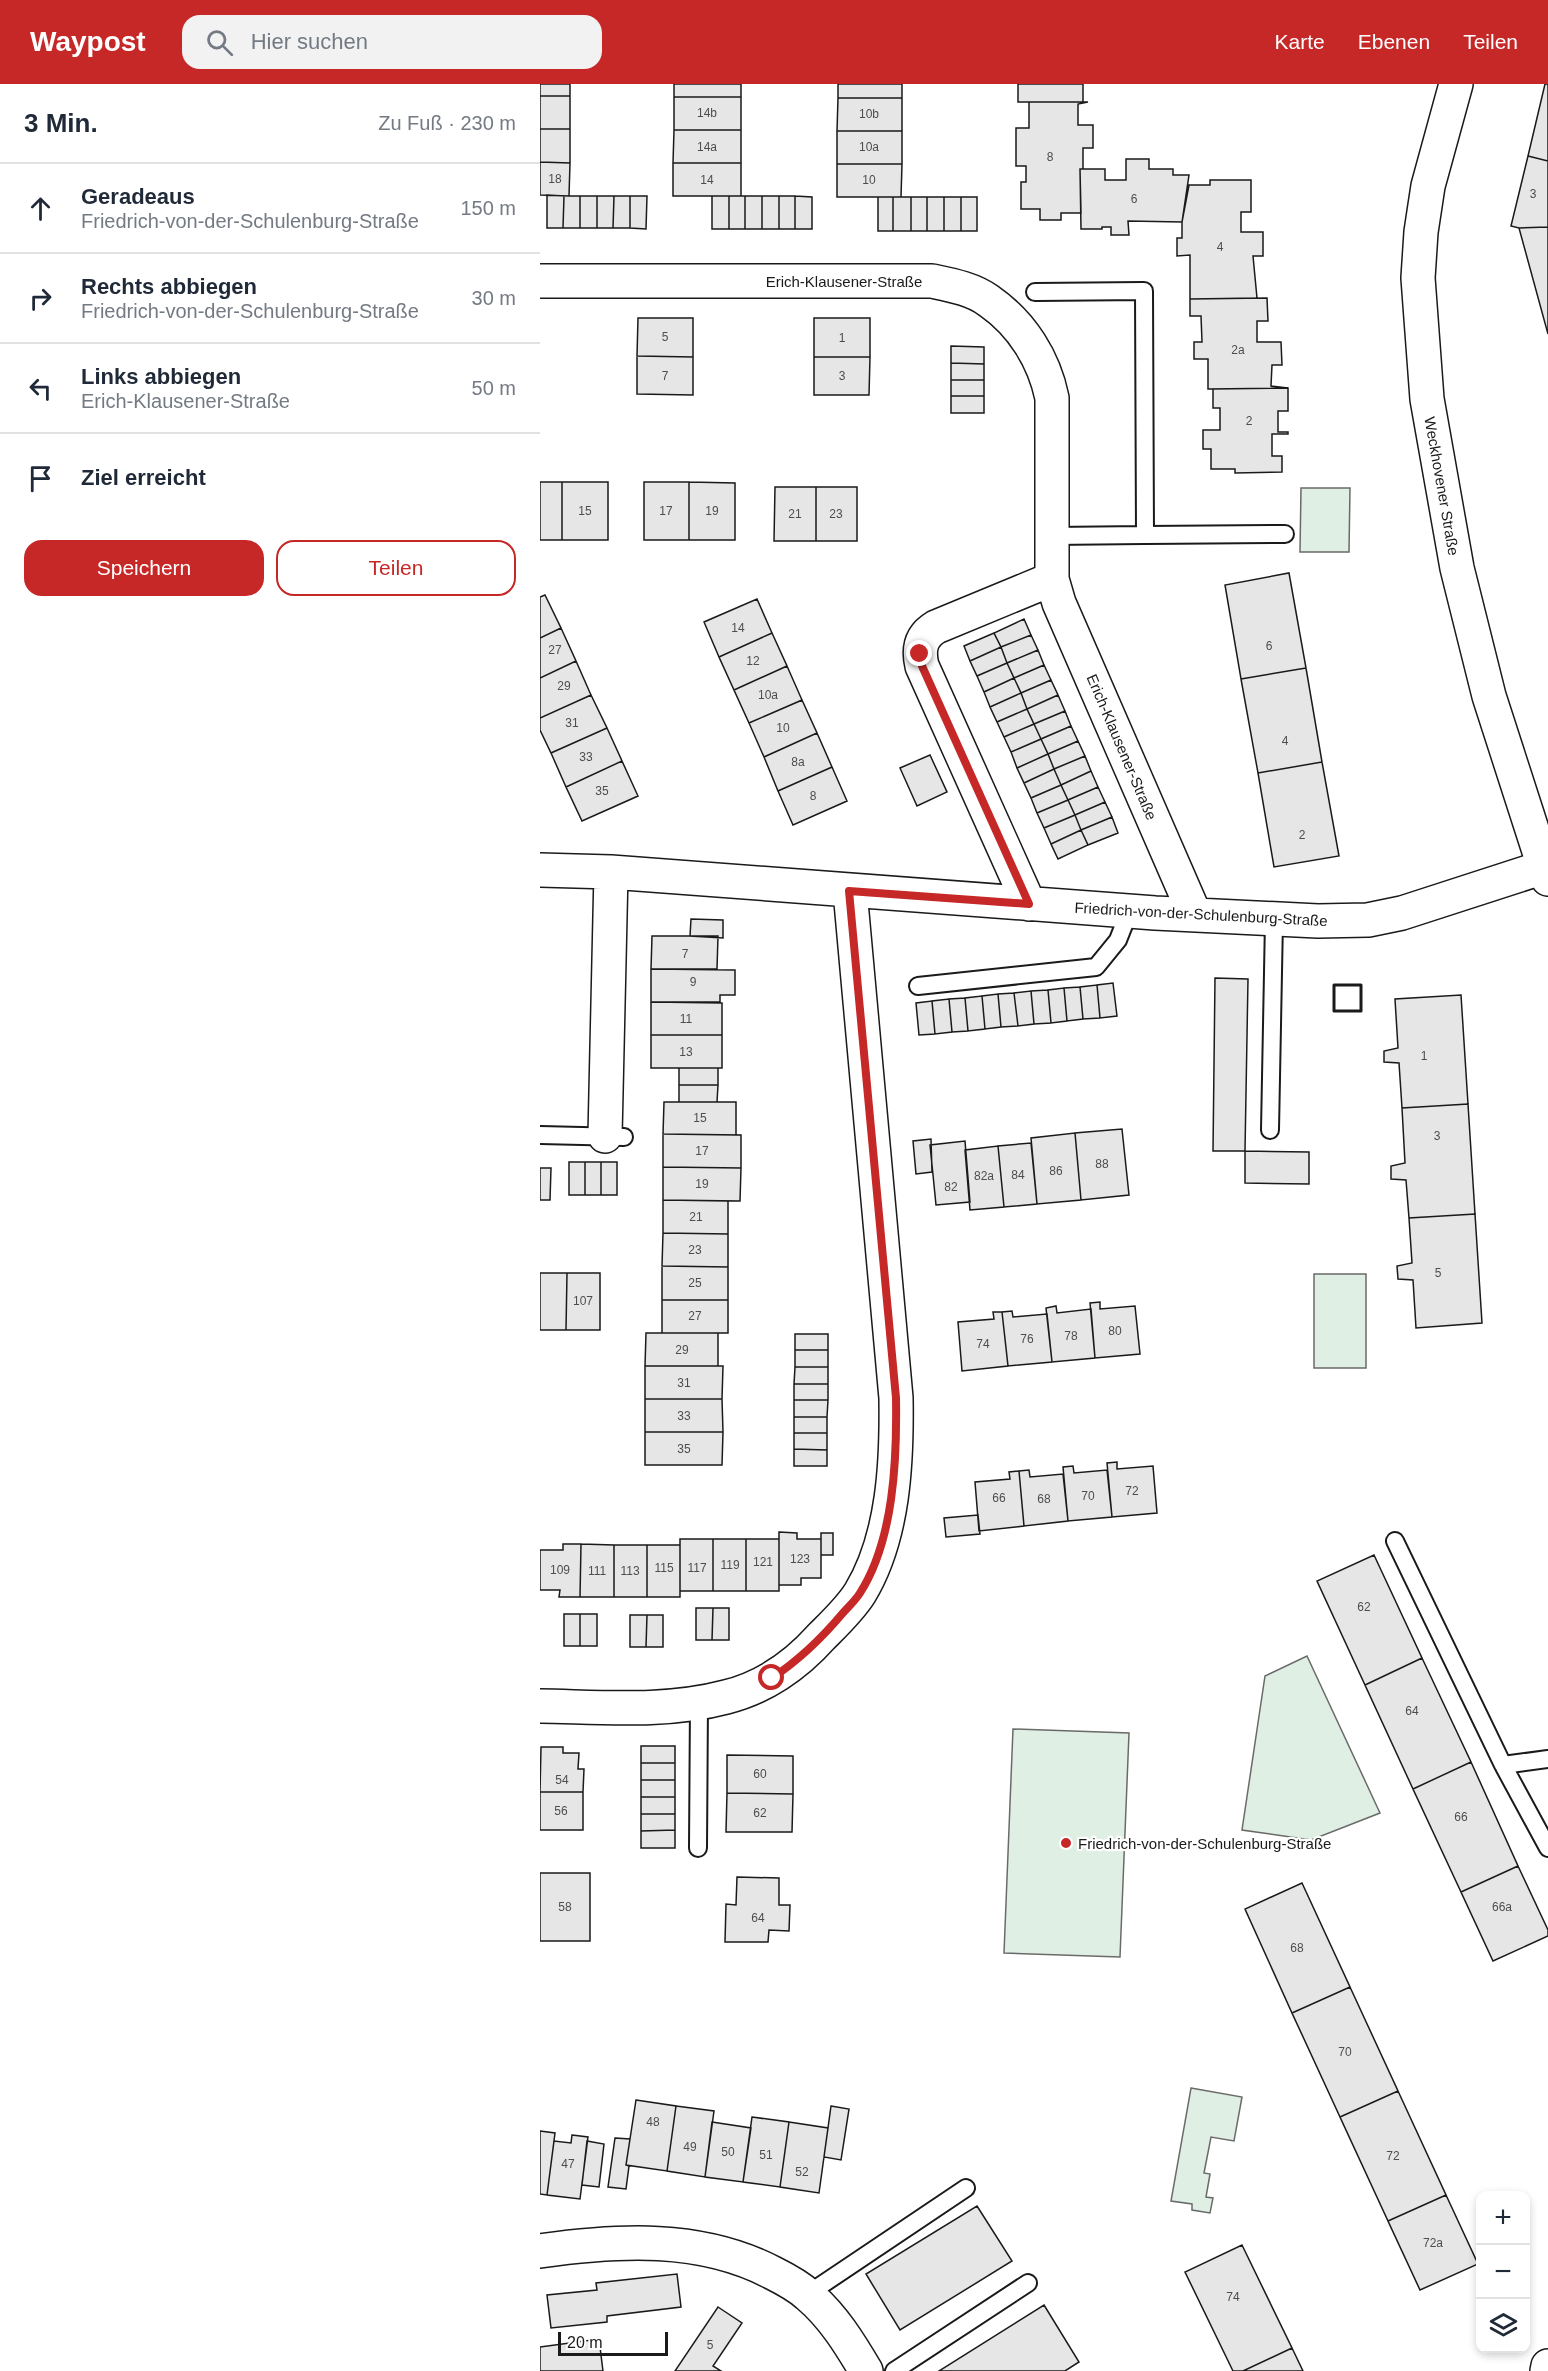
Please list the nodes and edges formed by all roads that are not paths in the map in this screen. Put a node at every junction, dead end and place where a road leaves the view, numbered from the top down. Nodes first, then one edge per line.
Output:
1 (1456, 84) edge
2 (540, 281) edge
3 (1035, 292) dead end
4 (1285, 534) dead end
5 (1145, 535) junction
6 (1051, 536) junction
7 (1052, 579) junction
8 (541, 867) edge
9 (610, 872) junction
10 (1546, 873) edge
11 (849, 891) junction
12 (1029, 904) junction
13 (1129, 912) junction
14 (1194, 915) junction
15 (1274, 920) junction
16 (918, 986) dead end
17 (1270, 1130) dead end
18 (540, 1135) edge
19 (615, 1136) joint
20 (1395, 1541) dead end
21 (699, 1702) junction
22 (540, 1706) edge
23 (1548, 1759) edge
24 (1503, 1766) junction
25 (698, 1848) dead end
26 (1548, 1848) edge
27 (966, 2188) dead end
28 (540, 2251) edge
29 (1028, 2283) dead end
30 (807, 2294) junction
31 (1548, 2366) edge
32 (866, 2371) edge
33 (894, 2371) edge
34 (1547, 2371) edge

1 - 10 street, Weckhovener Straße
2 - 6 street, Erich-Klausener-Straße
3 - 5 lane
4 - 5 lane
5 - 6 lane
6 - 7 street, Erich-Klausener-Straße
7 - 12 street
7 - 14 street, Erich-Klausener-Straße
8 - 9 street, Friedrich-von-der-Schulenburg-Straße
9 - 11 street, Friedrich-von-der-Schulenburg-Straße
9 - 19 street
10 - 15 street, Friedrich-von-der-Schulenburg-Straße
11 - 12 street, Friedrich-von-der-Schulenburg-Straße
11 - 21 street
12 - 13 street, Friedrich-von-der-Schulenburg-Straße
13 - 14 street, Friedrich-von-der-Schulenburg-Straße
13 - 16 lane
14 - 15 street, Friedrich-von-der-Schulenburg-Straße
15 - 17 lane
18 - 19 lane
20 - 24 lane
21 - 22 street
21 - 25 lane
23 - 24 lane
24 - 26 lane
27 - 30 lane
28 - 30 street
29 - 33 lane
30 - 32 street
31 - 34 street

